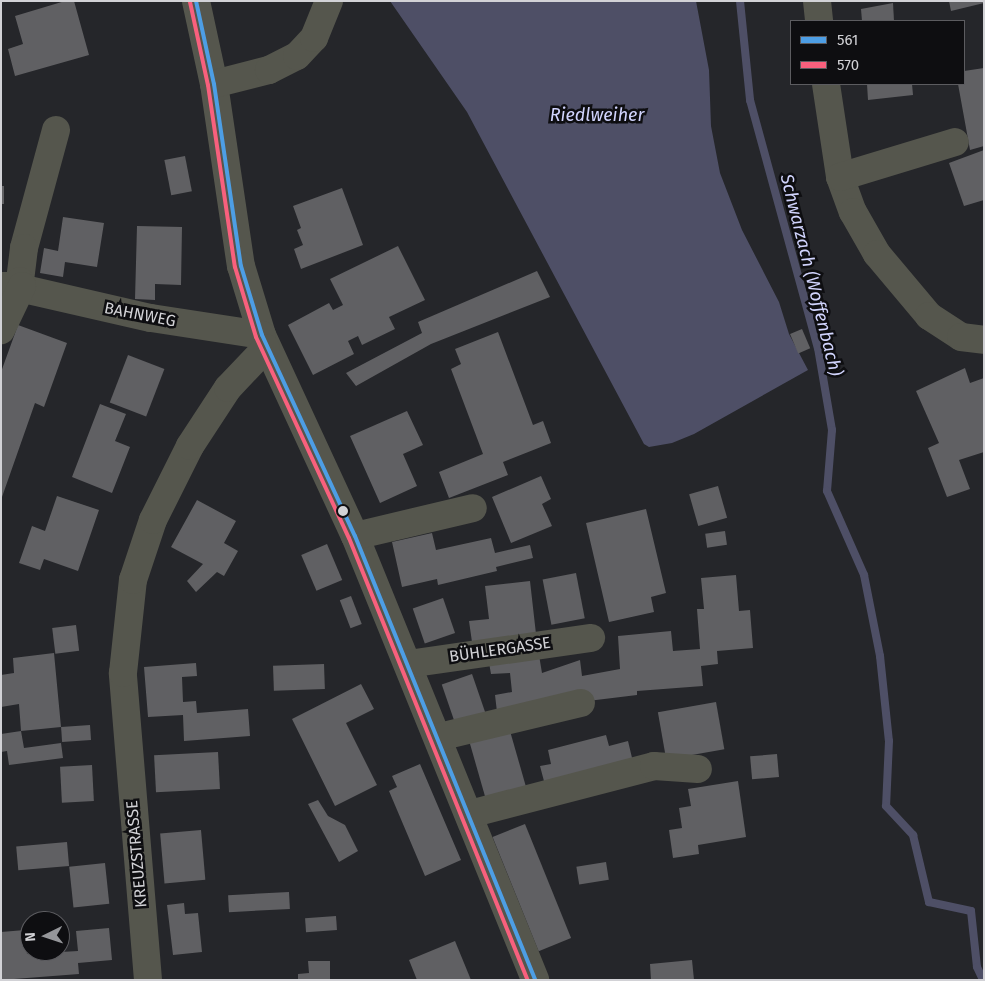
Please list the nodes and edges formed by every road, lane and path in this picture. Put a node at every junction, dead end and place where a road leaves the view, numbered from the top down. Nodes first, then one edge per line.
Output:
1 (196, 1) edge
2 (329, 1) edge
3 (817, 1) edge
4 (819, 20) edge
5 (214, 84) junction
6 (826, 85) edge
7 (56, 130) dead end
8 (955, 142) dead end
9 (840, 176) junction
10 (11, 286) edge
11 (1, 330) edge
12 (984, 340) edge
13 (264, 341) junction
14 (473, 508) dead end
15 (355, 536) junction
16 (591, 638) dead end
17 (408, 664) junction
18 (581, 703) dead end
19 (438, 737) junction
20 (698, 769) dead end
21 (470, 814) junction
22 (148, 980) edge
23 (535, 980) edge

1 - 5 street
2 - 5 street
3 - 4 street
5 - 13 street
6 - 9 street
7 - 10 street
8 - 9 street
9 - 12 street
10 - 11 street
10 - 13 street, BAHNWEG
13 - 15 street
13 - 22 street, KREUZSTRASSE
14 - 15 street
15 - 17 street
16 - 17 street, BÜHLERGASSE
17 - 19 street
18 - 19 street
19 - 21 street
20 - 21 street
21 - 23 street

